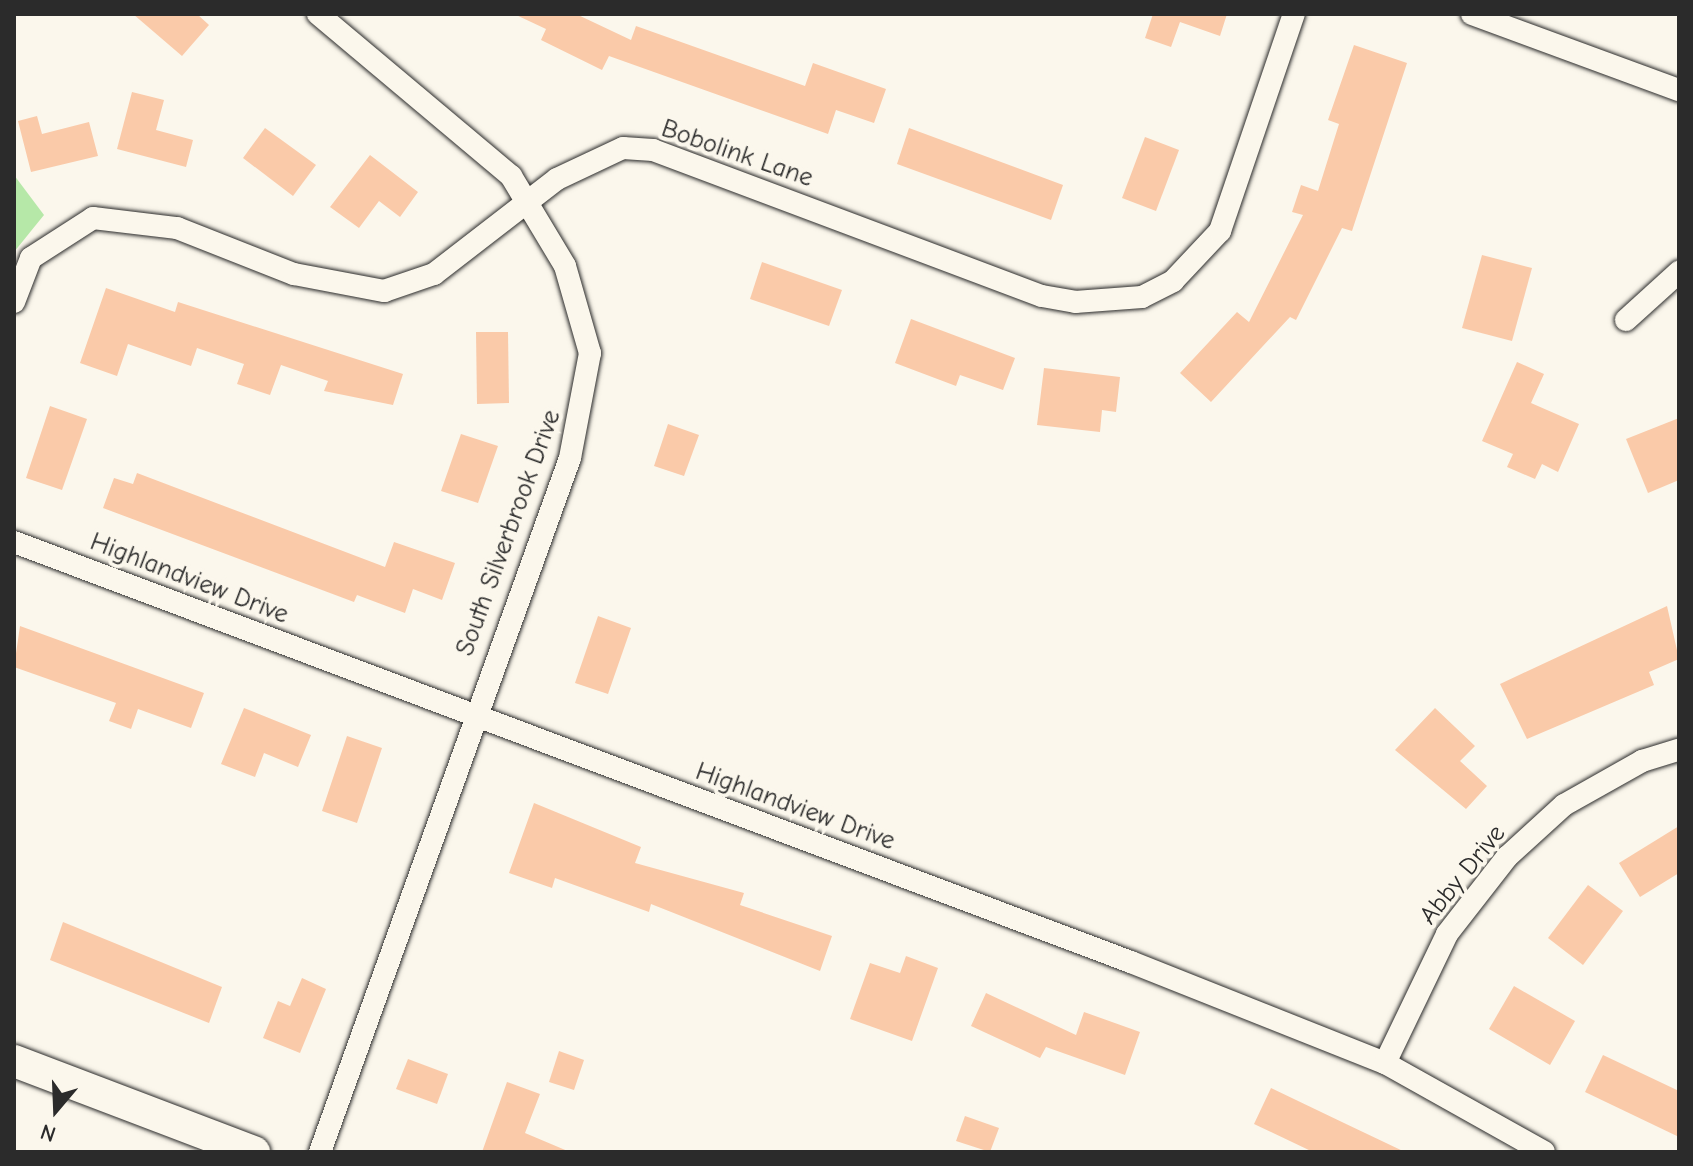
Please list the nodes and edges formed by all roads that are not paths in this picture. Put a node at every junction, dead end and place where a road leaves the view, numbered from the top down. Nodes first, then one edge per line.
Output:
1 (318, 14) edge
2 (1294, 14) edge
3 (1472, 14) edge
4 (1679, 90) edge
5 (531, 202) junction
6 (1679, 272) edge
7 (14, 302) edge
8 (1626, 320) dead end
9 (14, 542) edge
10 (472, 717) junction
11 (1679, 750) edge
12 (14, 1061) edge
13 (1385, 1063) junction
14 (254, 1152) edge
15 (320, 1152) edge
16 (1544, 1152) edge

1 - 5 street, South Silverbrook Drive
2 - 5 street, Bobolink Lane
3 - 4 street
5 - 7 street, Bobolink Lane
5 - 10 street, South Silverbrook Drive
6 - 8 street
9 - 10 street, Highlandview Drive
10 - 13 street, Highlandview Drive
10 - 15 street, South Silverbrook Drive
11 - 13 street, Abby Drive
12 - 14 street
13 - 16 street, Highlandview Drive

